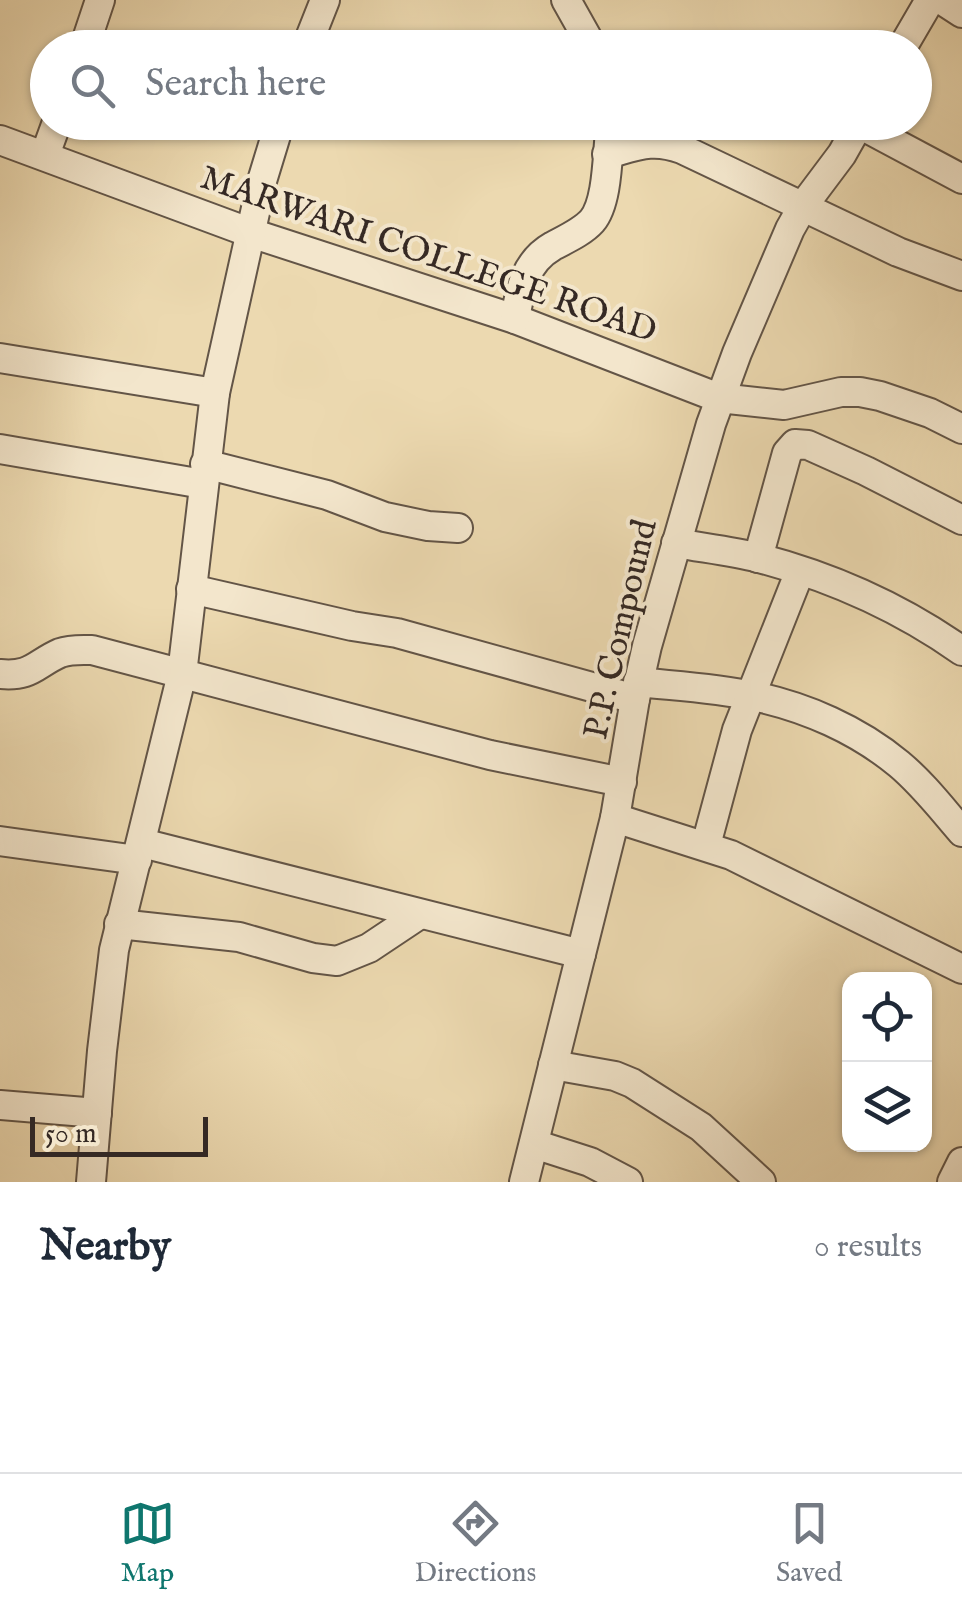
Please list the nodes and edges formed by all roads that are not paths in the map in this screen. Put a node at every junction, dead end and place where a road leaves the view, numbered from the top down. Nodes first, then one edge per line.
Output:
1 (100, 0) edge
2 (325, 0) edge
3 (566, 0) edge
4 (930, 0) edge
5 (942, 0) edge
6 (962, 13) edge
7 (90, 30) edge
8 (313, 30) edge
9 (583, 30) edge
10 (912, 30) edge
11 (0, 140) edge
12 (51, 140) edge
13 (275, 140) edge
14 (609, 140) edge
15 (850, 140) edge
16 (890, 140) edge
17 (607, 154) junction
18 (46, 155) junction
19 (962, 179) edge
20 (802, 206) junction
21 (251, 234) junction
22 (962, 276) edge
23 (516, 318) junction
24 (0, 358) edge
25 (214, 393) junction
26 (720, 398) junction
27 (962, 429) edge
28 (0, 449) edge
29 (204, 474) junction
30 (962, 520) edge
31 (458, 528) dead end
32 (676, 543) junction
33 (758, 558) junction
34 (800, 571) junction
35 (191, 588) junction
36 (962, 651) edge
37 (0, 674) edge
38 (182, 674) junction
39 (636, 690) junction
40 (749, 695) junction
41 (622, 782) junction
42 (615, 818) junction
43 (962, 832) edge
44 (0, 841) edge
45 (706, 845) junction
46 (140, 852) junction
47 (420, 914) junction
48 (120, 924) junction
49 (581, 954) junction
50 (962, 970) edge
51 (553, 1065) junction
52 (0, 1104) edge
53 (97, 1112) junction
54 (534, 1144) junction
55 (962, 1162) edge
56 (91, 1182) edge
57 (524, 1182) edge
58 (628, 1182) edge
59 (761, 1182) edge
60 (952, 1182) edge

1 - 7 street
2 - 8 street
3 - 9 street
4 - 10 street
5 - 6 street
11 - 18 street, MARWARI COLLEGE ROAD
12 - 18 street
13 - 21 street
14 - 17 street
15 - 20 street, P.P. Compound
16 - 19 street
17 - 20 street
17 - 23 street
18 - 21 street, MARWARI COLLEGE ROAD
20 - 22 street
20 - 26 street, P.P. Compound
21 - 23 street, MARWARI COLLEGE ROAD
21 - 25 street
23 - 26 street, MARWARI COLLEGE ROAD
24 - 25 street
25 - 29 street
26 - 27 street, MARWARI COLLEGE ROAD
26 - 32 street, P.P. Compound
28 - 29 street
29 - 31 street
29 - 35 street
30 - 33 street
32 - 33 street
32 - 39 street, P.P. Compound
33 - 34 street
34 - 36 street
34 - 40 street
35 - 38 street
35 - 39 street
37 - 38 street
38 - 41 street
38 - 46 street
39 - 40 street
39 - 41 street, P.P. Compound
40 - 43 street
40 - 45 street
41 - 42 street, P.P. Compound
42 - 45 street
42 - 49 street, P.P. Compound
44 - 46 street
45 - 50 street
46 - 47 street
46 - 48 street
47 - 48 street
47 - 49 street
48 - 53 street
49 - 51 street, P.P. Compound
51 - 54 street, P.P. Compound
51 - 59 street
52 - 53 street
53 - 56 street
54 - 57 street, P.P. Compound
54 - 58 street
55 - 60 street

